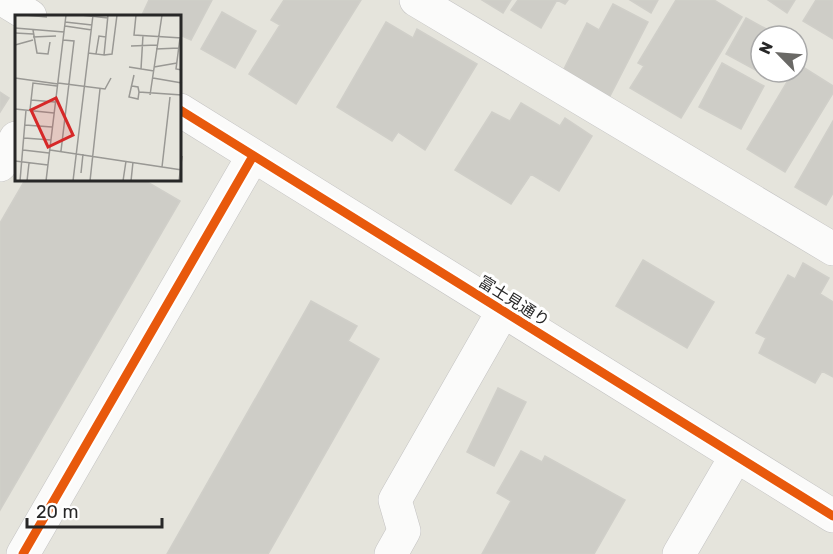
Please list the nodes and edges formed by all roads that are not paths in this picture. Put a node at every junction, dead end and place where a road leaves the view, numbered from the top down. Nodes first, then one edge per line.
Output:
1 (3, 0) edge
2 (416, 0) edge
3 (28, 15) edge
4 (182, 111) edge
5 (15, 140) edge
6 (253, 156) junction
7 (0, 165) edge
8 (833, 249) edge
9 (503, 312) junction
10 (736, 456) junction
11 (833, 516) edge
12 (23, 554) edge
13 (391, 554) edge
14 (679, 554) edge

1 - 3 street
2 - 8 street
4 - 6 street, 富士見通り
5 - 7 street
6 - 9 street, 富士見通り
6 - 12 street
9 - 10 street, 富士見通り
9 - 13 street
10 - 11 street, 富士見通り
10 - 14 street

